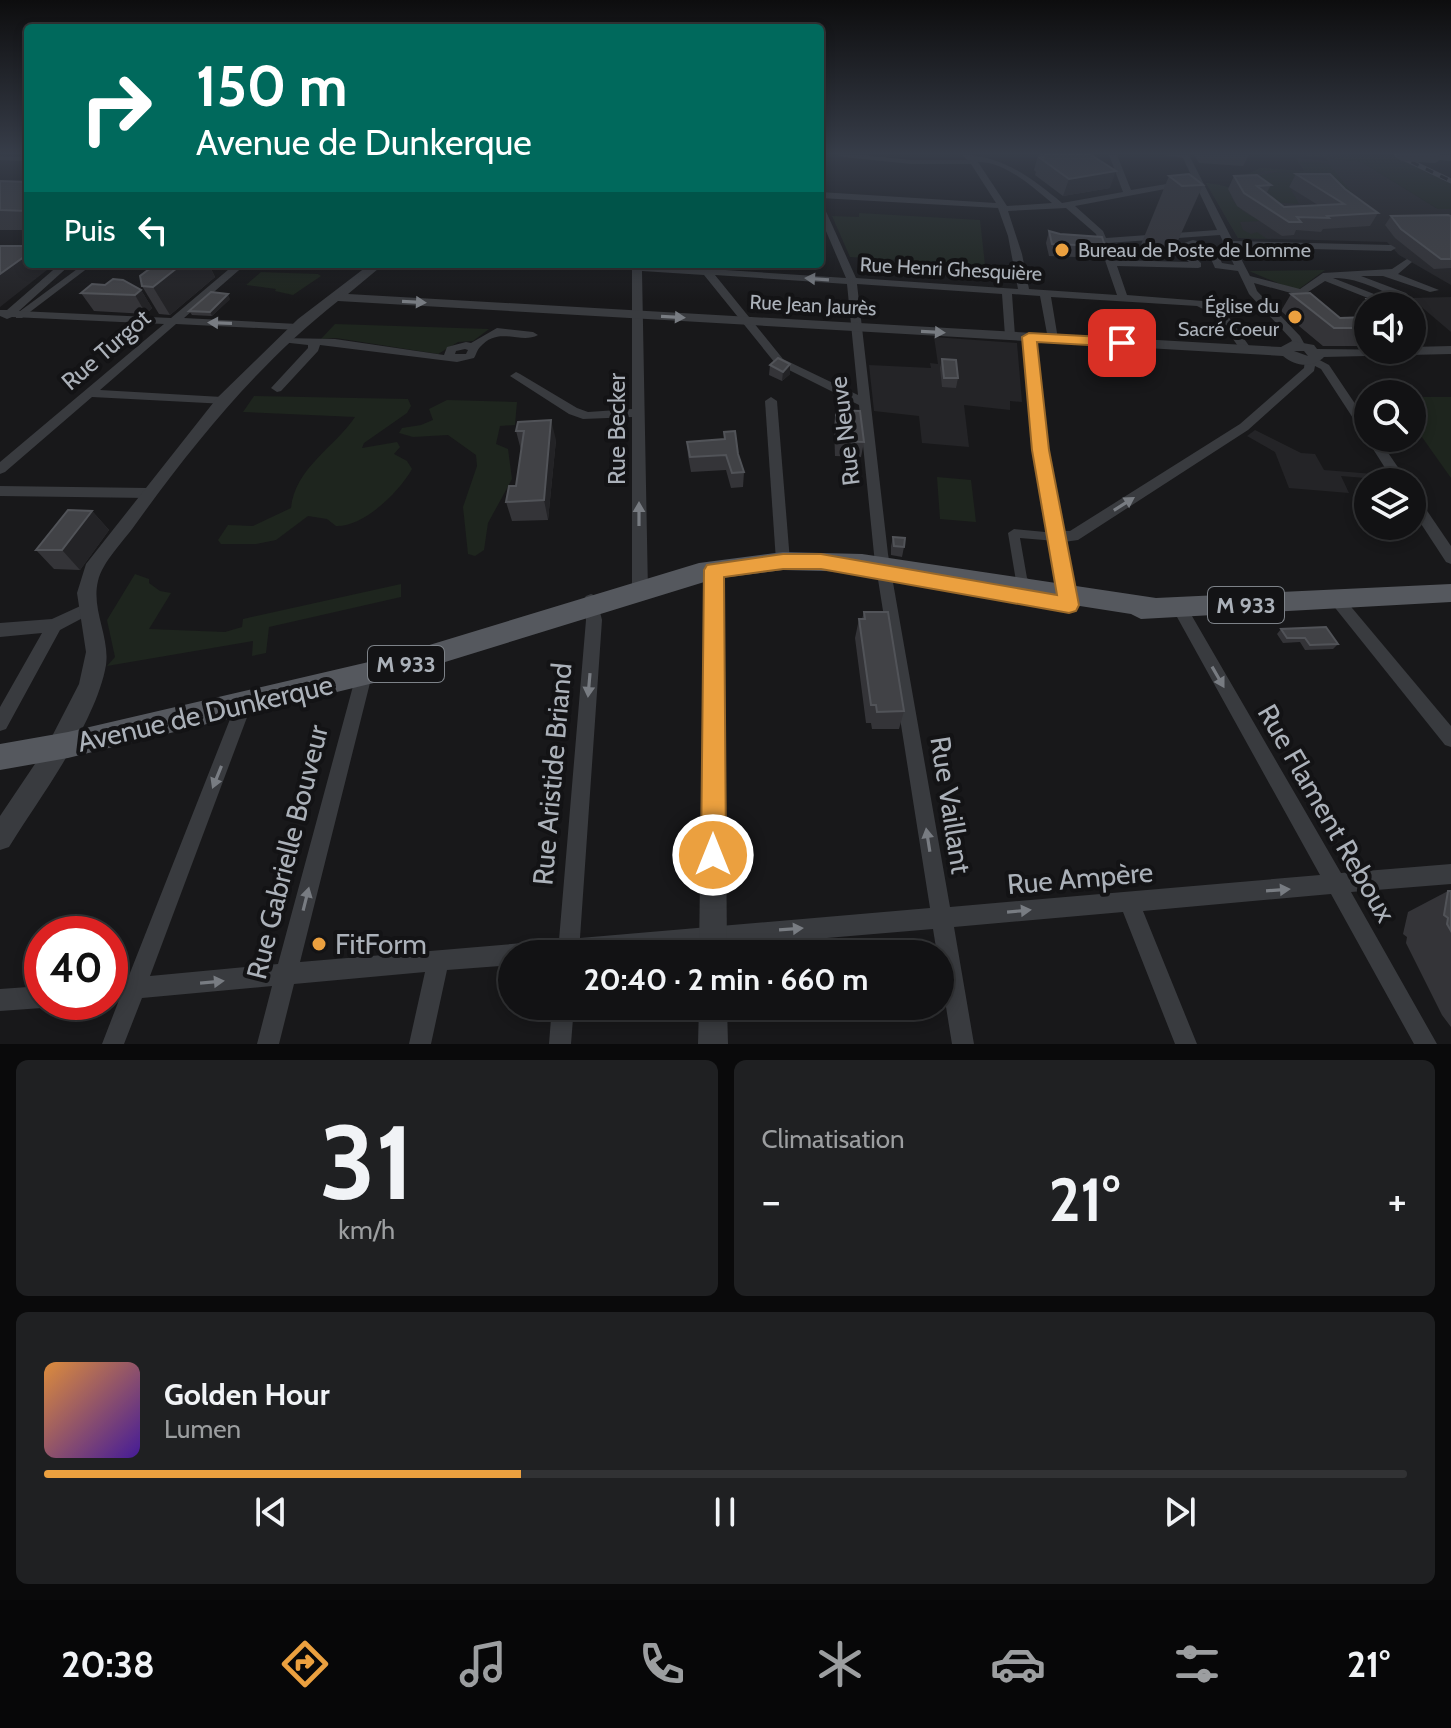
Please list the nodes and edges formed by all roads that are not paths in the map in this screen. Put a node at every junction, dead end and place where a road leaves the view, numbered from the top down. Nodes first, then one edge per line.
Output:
1 (943, 204) edge
2 (1001, 204) edge
3 (1072, 204) edge
4 (1208, 204) edge
5 (1065, 205) junction
6 (1004, 208) junction
7 (824, 217) edge
8 (1222, 232) junction
9 (1104, 241) junction
10 (1228, 244) junction
11 (1312, 246) junction
12 (1391, 248) dead end
13 (1111, 260) junction
14 (1407, 262) dead end
15 (1198, 265) junction
16 (1218, 266) junction
17 (61, 268) edge
18 (83, 268) edge
19 (236, 268) edge
20 (373, 268) edge
21 (637, 268) edge
22 (704, 268) edge
23 (1333, 268) junction
24 (1243, 273) junction
25 (1384, 273) junction
26 (1323, 277) junction
27 (851, 282) junction
28 (1357, 290) junction
29 (1434, 290) dead end
30 (1007, 291) junction
31 (1024, 292) junction
32 (1362, 292) edge
33 (1394, 292) edge
34 (1045, 293) junction
35 (336, 297) junction
36 (1123, 298) junction
37 (1344, 302) dead end
38 (638, 315) junction
39 (7, 316) edge
40 (745, 321) junction
41 (172, 322) junction
42 (298, 327) junction
43 (856, 327) junction
44 (533, 335) dead end
45 (1010, 336) junction
46 (1029, 337) junction
47 (1053, 339) junction
48 (285, 340) junction
49 (314, 343) junction
50 (1293, 349) junction
51 (1246, 350) junction
52 (1451, 350) edge
53 (1312, 361) junction
54 (516, 376) dead end
55 (277, 388) dead end
56 (88, 393) junction
57 (222, 401) junction
58 (771, 401) dead end
59 (862, 402) junction
60 (1354, 410) edge
61 (639, 413) junction
62 (0, 469) edge
63 (0, 491) edge
64 (148, 493) junction
65 (1426, 520) edge
66 (1056, 537) junction
67 (1451, 558) edge
68 (783, 561) junction
69 (714, 570) junction
70 (884, 570) junction
71 (1025, 582) dead end
72 (640, 588) junction
73 (1451, 593) edge
74 (1337, 600) junction
75 (1068, 601) junction
76 (592, 604) junction
77 (1180, 608) junction
78 (87, 609) junction
79 (54, 625) junction
80 (0, 630) edge
81 (364, 675) junction
82 (244, 704) junction
83 (0, 723) edge
84 (1451, 739) edge
85 (56, 748) junction
86 (0, 757) edge
87 (0, 838) edge
88 (1451, 874) edge
89 (1337, 885) junction
90 (1129, 902) junction
91 (941, 917) junction
92 (569, 940) edge
93 (713, 940) edge
94 (754, 940) edge
95 (498, 955) edge
96 (438, 961) junction
97 (287, 975) junction
98 (128, 988) edge
99 (134, 988) junction
100 (24, 998) edge
101 (0, 1000) edge
102 (562, 1020) edge
103 (713, 1020) edge
104 (113, 1044) edge
105 (268, 1044) edge
106 (420, 1044) edge
107 (560, 1044) edge
108 (713, 1044) edge
109 (963, 1044) edge
110 (1186, 1044) edge
111 (1426, 1044) edge

1 - 6 street
2 - 6 street
3 - 5 street
4 - 8 street
5 - 6 street
5 - 9 street
6 - 31 street
7 - 27 street, Rue Neuve
8 - 9 street
8 - 10 street
9 - 13 street
10 - 11 street
10 - 24 street
11 - 12 street
11 - 23 street
13 - 15 street
13 - 36 street
14 - 25 street
15 - 16 street
15 - 16 street
16 - 24 street
17 - 39 street
18 - 39 street
19 - 41 street, Rue Turgot
20 - 35 street
21 - 38 street, Rue Becker
27 -> 22 street, Rue Henri Ghesquière
22 - 40 street
23 - 25 street
23 - 26 street
23 - 33 street
24 - 26 street
24 - 50 street
25 - 29 street
26 - 28 street
27 - 30 street, Rue Henri Ghesquière
27 - 43 street, Rue Neuve
28 - 32 street
28 - 37 street
30 - 31 street, Rue Henri Ghesquière
30 - 45 street
31 - 34 street, Rue Henri Ghesquière
34 - 36 street, Rue Henri Ghesquière
34 - 47 street
35 -> 38 street, Rue Jean Jaurès
35 - 42 street
36 - 51 street, Rue Henri Ghesquière
38 -> 40 street, Rue Jean Jaurès
38 - 61 street, Rue Becker
39 - 41 street
40 - 43 street, Rue Jean Jaurès
40 - 59 street
42 -> 41 street
41 - 56 street, Rue Turgot
42 - 48 street
43 -> 45 street, Rue Jean Jaurès
43 - 59 street, Rue Neuve
44 - 49 street
45 - 46 street, Rue Jean Jaurès
46 - 47 street, Rue Jean Jaurès
46 - 66 street
47 - 51 street, Rue Jean Jaurès
48 - 49 street
48 - 57 street
49 - 55 street
50 - 51 street, Rue Jean Jaurès
50 - 53 street, Rue Jean Jaurès
52 - 53 street
53 - 60 street
66 -> 53 street
54 - 61 street
56 - 57 street
56 - 62 street, Rue Turgot
57 - 64 street
58 - 68 street
59 - 70 street, Rue Neuve
72 -> 61 street, Rue Becker
63 - 64 street
64 - 78 street
65 - 67 street
66 - 71 street
66 - 75 street
68 - 69 main road, Avenue de Dunkerque / M 933
68 - 70 main road, Avenue de Dunkerque / M 933
69 - 72 main road, Avenue de Dunkerque / M 933
69 - 93 street
70 - 75 main road, Avenue de Dunkerque / M 933
91 -> 70 street, Rue Vaillant
72 - 76 main road, Avenue de Dunkerque / M 933
73 - 74 main road, Avenue de Dunkerque / M 933
74 - 77 main road, Avenue de Dunkerque / M 933
74 - 84 street
75 - 77 main road, Avenue de Dunkerque / M 933
76 - 81 main road, Avenue de Dunkerque / M 933
76 -> 92 street, Rue Aristide Briand
77 -> 89 street, Rue Flament Reboux
78 - 79 street
78 - 85 street
79 - 80 street
79 - 83 street
81 - 82 main road, Avenue de Dunkerque / M 933
97 -> 81 street, Rue Gabrielle Bouveur
82 - 85 main road, Avenue de Dunkerque / M 933
82 -> 99 street
85 - 86 main road, Avenue de Dunkerque / M 933
85 - 87 street
88 - 89 street, Rue Ampère
90 -> 89 street, Rue Ampère
89 - 111 street, Rue Flament Reboux
91 -> 90 street, Rue Ampère
90 - 110 street
94 -> 91 street, Rue Ampère
91 - 109 street, Rue Vaillant
95 - 96 street, Rue Ampère
96 - 97 street, Rue Ampère
96 - 106 street
99 -> 97 street, Rue Ampère
97 - 105 street, Rue Gabrielle Bouveur
98 - 99 street, Rue Ampère
99 - 104 street
100 - 101 street
102 - 107 street
103 - 108 street

